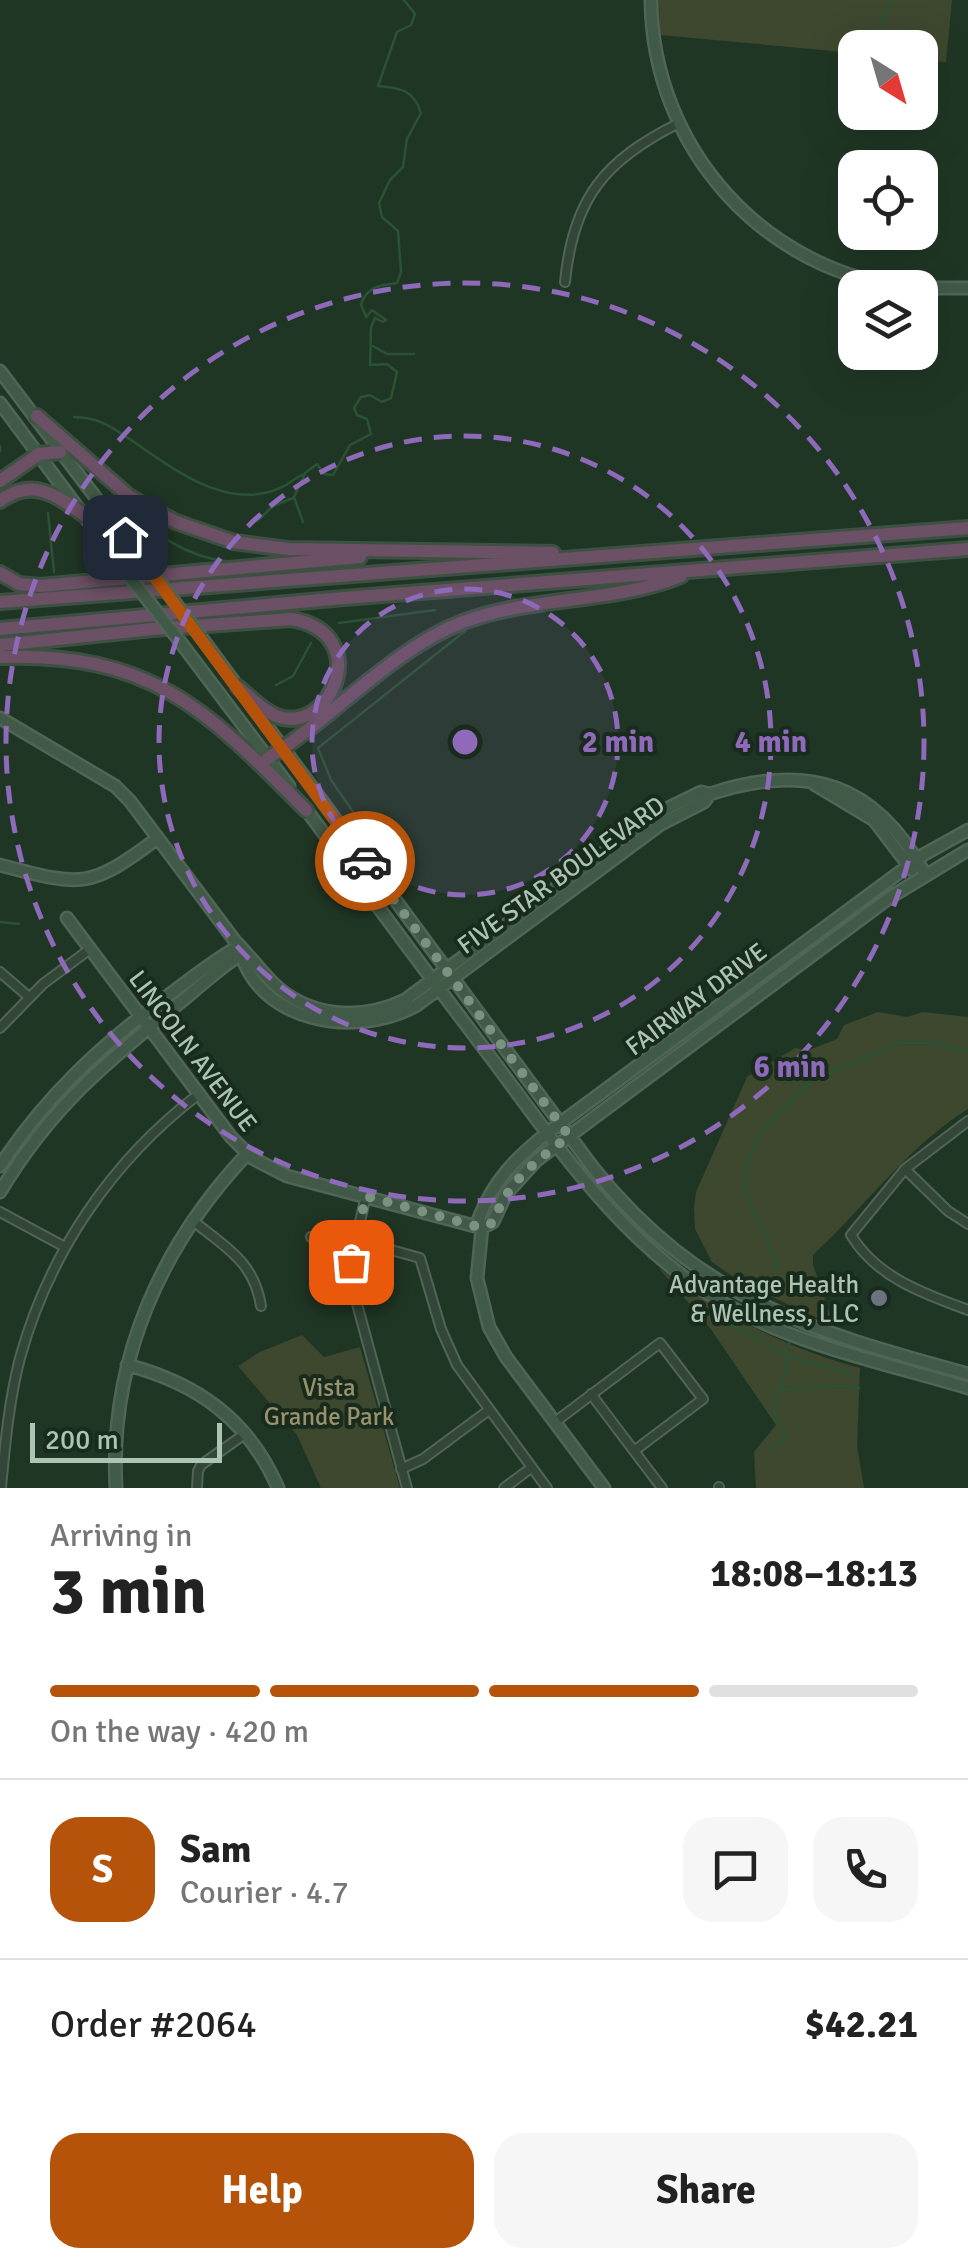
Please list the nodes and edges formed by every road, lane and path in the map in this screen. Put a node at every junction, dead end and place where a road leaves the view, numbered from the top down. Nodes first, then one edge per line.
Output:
1 (651, 0) edge
2 (679, 124) junction
3 (839, 270) edge
4 (565, 282) dead end
5 (938, 288) edge
6 (968, 288) edge
7 (0, 372) edge
8 (0, 403) edge
9 (37, 416) junction
10 (60, 452) junction
11 (38, 454) junction
12 (0, 482) edge
13 (0, 501) edge
14 (84, 515) junction
15 (968, 528) edge
16 (968, 549) edge
17 (437, 551) junction
18 (605, 556) junction
19 (697, 570) junction
20 (0, 573) edge
21 (0, 602) edge
22 (0, 629) edge
23 (0, 645) edge
24 (0, 657) edge
25 (238, 688) junction
26 (0, 718) edge
27 (283, 748) junction
28 (268, 758) junction
29 (306, 810) junction
30 (968, 830) edge
31 (158, 838) junction
32 (968, 850) edge
33 (913, 863) junction
34 (0, 865) edge
35 (921, 876) junction
36 (67, 918) dead end
37 (90, 949) junction
38 (242, 950) junction
39 (0, 972) edge
40 (449, 975) junction
41 (436, 985) junction
42 (29, 998) junction
43 (276, 999) junction
44 (302, 1003) junction
45 (378, 1011) junction
46 (140, 1016) junction
47 (708, 1016) junction
48 (353, 1024) junction
49 (148, 1026) junction
50 (717, 1026) junction
51 (0, 1028) edge
52 (199, 1094) junction
53 (968, 1121) edge
54 (560, 1124) junction
55 (547, 1133) junction
56 (569, 1136) junction
57 (556, 1146) junction
58 (247, 1154) junction
59 (0, 1166) edge
60 (905, 1170) junction
61 (0, 1192) edge
62 (366, 1196) junction
63 (0, 1212) edge
64 (192, 1220) junction
65 (968, 1224) edge
66 (482, 1228) junction
67 (311, 1237) dead end
68 (356, 1239) junction
69 (65, 1247) junction
70 (260, 1306) dead end
71 (968, 1310) edge
72 (127, 1365) junction
73 (968, 1374) edge
74 (965, 1386) edge
75 (592, 1394) junction
76 (488, 1410) junction
77 (555, 1422) junction
78 (246, 1433) junction
79 (634, 1451) junction
80 (532, 1468) junction
81 (401, 1469) junction
82 (1, 1484) edge
83 (116, 1488) edge
84 (198, 1488) edge
85 (278, 1488) edge
86 (407, 1488) edge
87 (504, 1488) edge
88 (546, 1488) edge
89 (604, 1488) edge
90 (662, 1488) edge

1 - 2 street
2 - 3 street
2 - 4 street
5 - 6 street
7 - 9 street
8 - 11 street
9 - 10 street
9 - 17 highway
10 - 11 highway
10 - 25 street, bridge
11 - 12 highway
11 - 14 street
13 - 14 highway
14 - 28 street, bridge
15 - 18 highway
16 - 19 highway
17 - 18 highway
17 - 20 highway
18 - 21 highway
19 - 22 highway
19 - 27 highway
23 - 25 highway
24 - 29 highway
25 - 27 street
26 - 31 street, FIVE STAR BOULEVARD
27 - 28 highway
27 - 40 street
28 - 29 street
29 - 41 street
30 - 33 street, FAIRWAY DRIVE
31 - 34 street
31 - 38 street, FIVE STAR BOULEVARD
32 - 35 street, FAIRWAY DRIVE
33 - 35 street, FIVE STAR BOULEVARD
33 - 40 street, FIVE STAR BOULEVARD
33 - 47 street, FAIRWAY DRIVE
35 - 50 street, FAIRWAY DRIVE
36 - 37 street, LINCOLN AVENUE
37 - 42 street
37 - 46 street, LINCOLN AVENUE
38 - 43 street, FIVE STAR BOULEVARD
38 - 44 street, FIVE STAR BOULEVARD
38 - 46 street
38 - 49 street
39 - 42 street
40 - 41 street, FIVE STAR BOULEVARD
40 - 54 street
41 - 45 street, FIVE STAR BOULEVARD
41 - 48 street, FIVE STAR BOULEVARD
41 - 55 street
42 - 51 street
43 - 44 street
43 - 48 street, FIVE STAR BOULEVARD
44 - 45 street, FIVE STAR BOULEVARD
45 - 48 street
46 - 49 street, LINCOLN AVENUE
46 - 59 street
47 - 50 street
47 - 54 street, FAIRWAY DRIVE
49 - 52 street, LINCOLN AVENUE
49 - 61 street
50 - 56 street, FAIRWAY DRIVE
52 - 58 street, LINCOLN AVENUE
52 - 69 street
53 - 60 street
54 - 55 street, FAIRWAY DRIVE
54 - 56 street
55 - 57 street
55 - 66 street, FAIRWAY DRIVE
56 - 57 street, FAIRWAY DRIVE
56 - 73 street
57 - 66 street, FAIRWAY DRIVE
57 - 74 street
58 - 62 street, LINCOLN AVENUE
58 - 64 street
60 - 65 street
60 - 71 street
62 - 66 street, LINCOLN AVENUE
62 - 68 street
63 - 69 street
64 - 70 street
64 - 72 street
66 - 77 street, FAIRWAY DRIVE
67 - 68 street
68 - 76 street
68 - 81 street
69 - 82 street
72 - 78 street
72 - 83 street
75 - 77 street
75 - 79 street
75 - 79 street
76 - 80 street
76 - 81 street
77 - 89 street, FAIRWAY DRIVE
78 - 84 street
78 - 85 street
79 - 90 street
80 - 87 street
80 - 88 street
81 - 86 street

